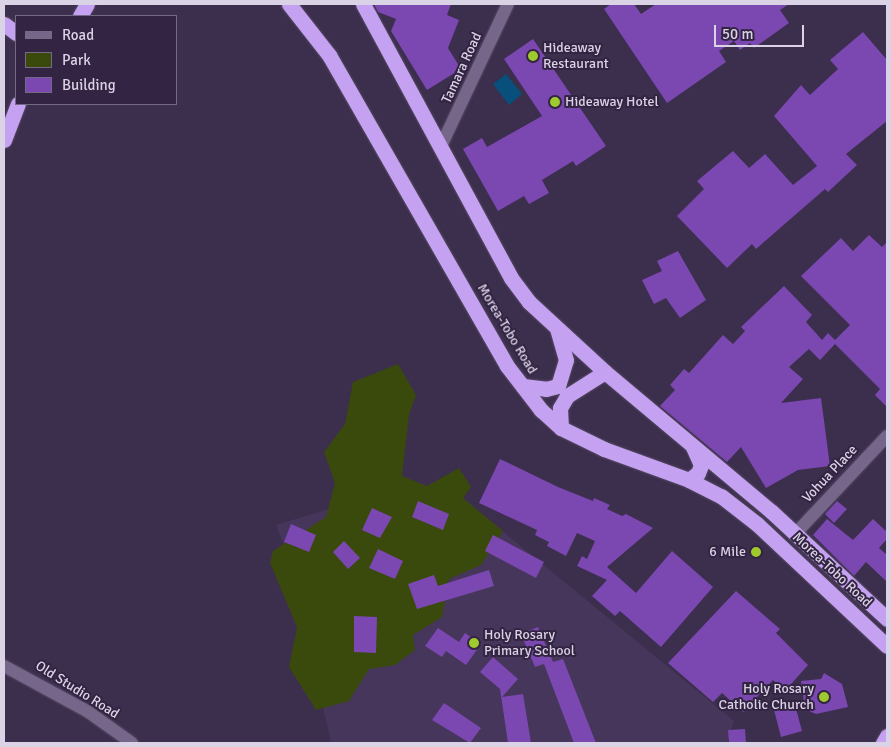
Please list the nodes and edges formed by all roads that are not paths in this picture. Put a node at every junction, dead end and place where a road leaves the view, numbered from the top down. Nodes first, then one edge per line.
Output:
1 (289, 4) edge
2 (363, 4) edge
3 (508, 4) edge
4 (4, 24) edge
5 (15, 32) edge
6 (18, 105) edge
7 (4, 140) edge
8 (442, 144) junction
9 (556, 328) junction
10 (605, 372) junction
11 (523, 386) junction
12 (561, 428) junction
13 (887, 436) edge
14 (692, 446) junction
15 (689, 480) junction
16 (796, 533) junction
17 (887, 620) edge
18 (887, 646) edge
19 (4, 666) edge
20 (887, 736) edge
21 (132, 743) edge
22 (883, 743) edge

1 - 11 highway, Morea-Tobo Road
2 - 8 highway, Morea-Tobo Road
3 - 8 street, Tamara Road
4 - 5 highway
6 - 7 highway
8 - 9 highway, Morea-Tobo Road
9 - 10 highway, Morea-Tobo Road
9 - 11 highway
10 - 12 highway
10 - 14 highway, Morea-Tobo Road
11 - 12 highway, Morea-Tobo Road
12 - 15 highway, Morea-Tobo Road
13 - 16 street, Vohua Place
14 - 15 highway
14 - 16 highway, Morea-Tobo Road
15 - 18 highway, Morea-Tobo Road
16 - 17 highway, Morea-Tobo Road
19 - 21 street, Old Studio Road
20 - 22 highway

